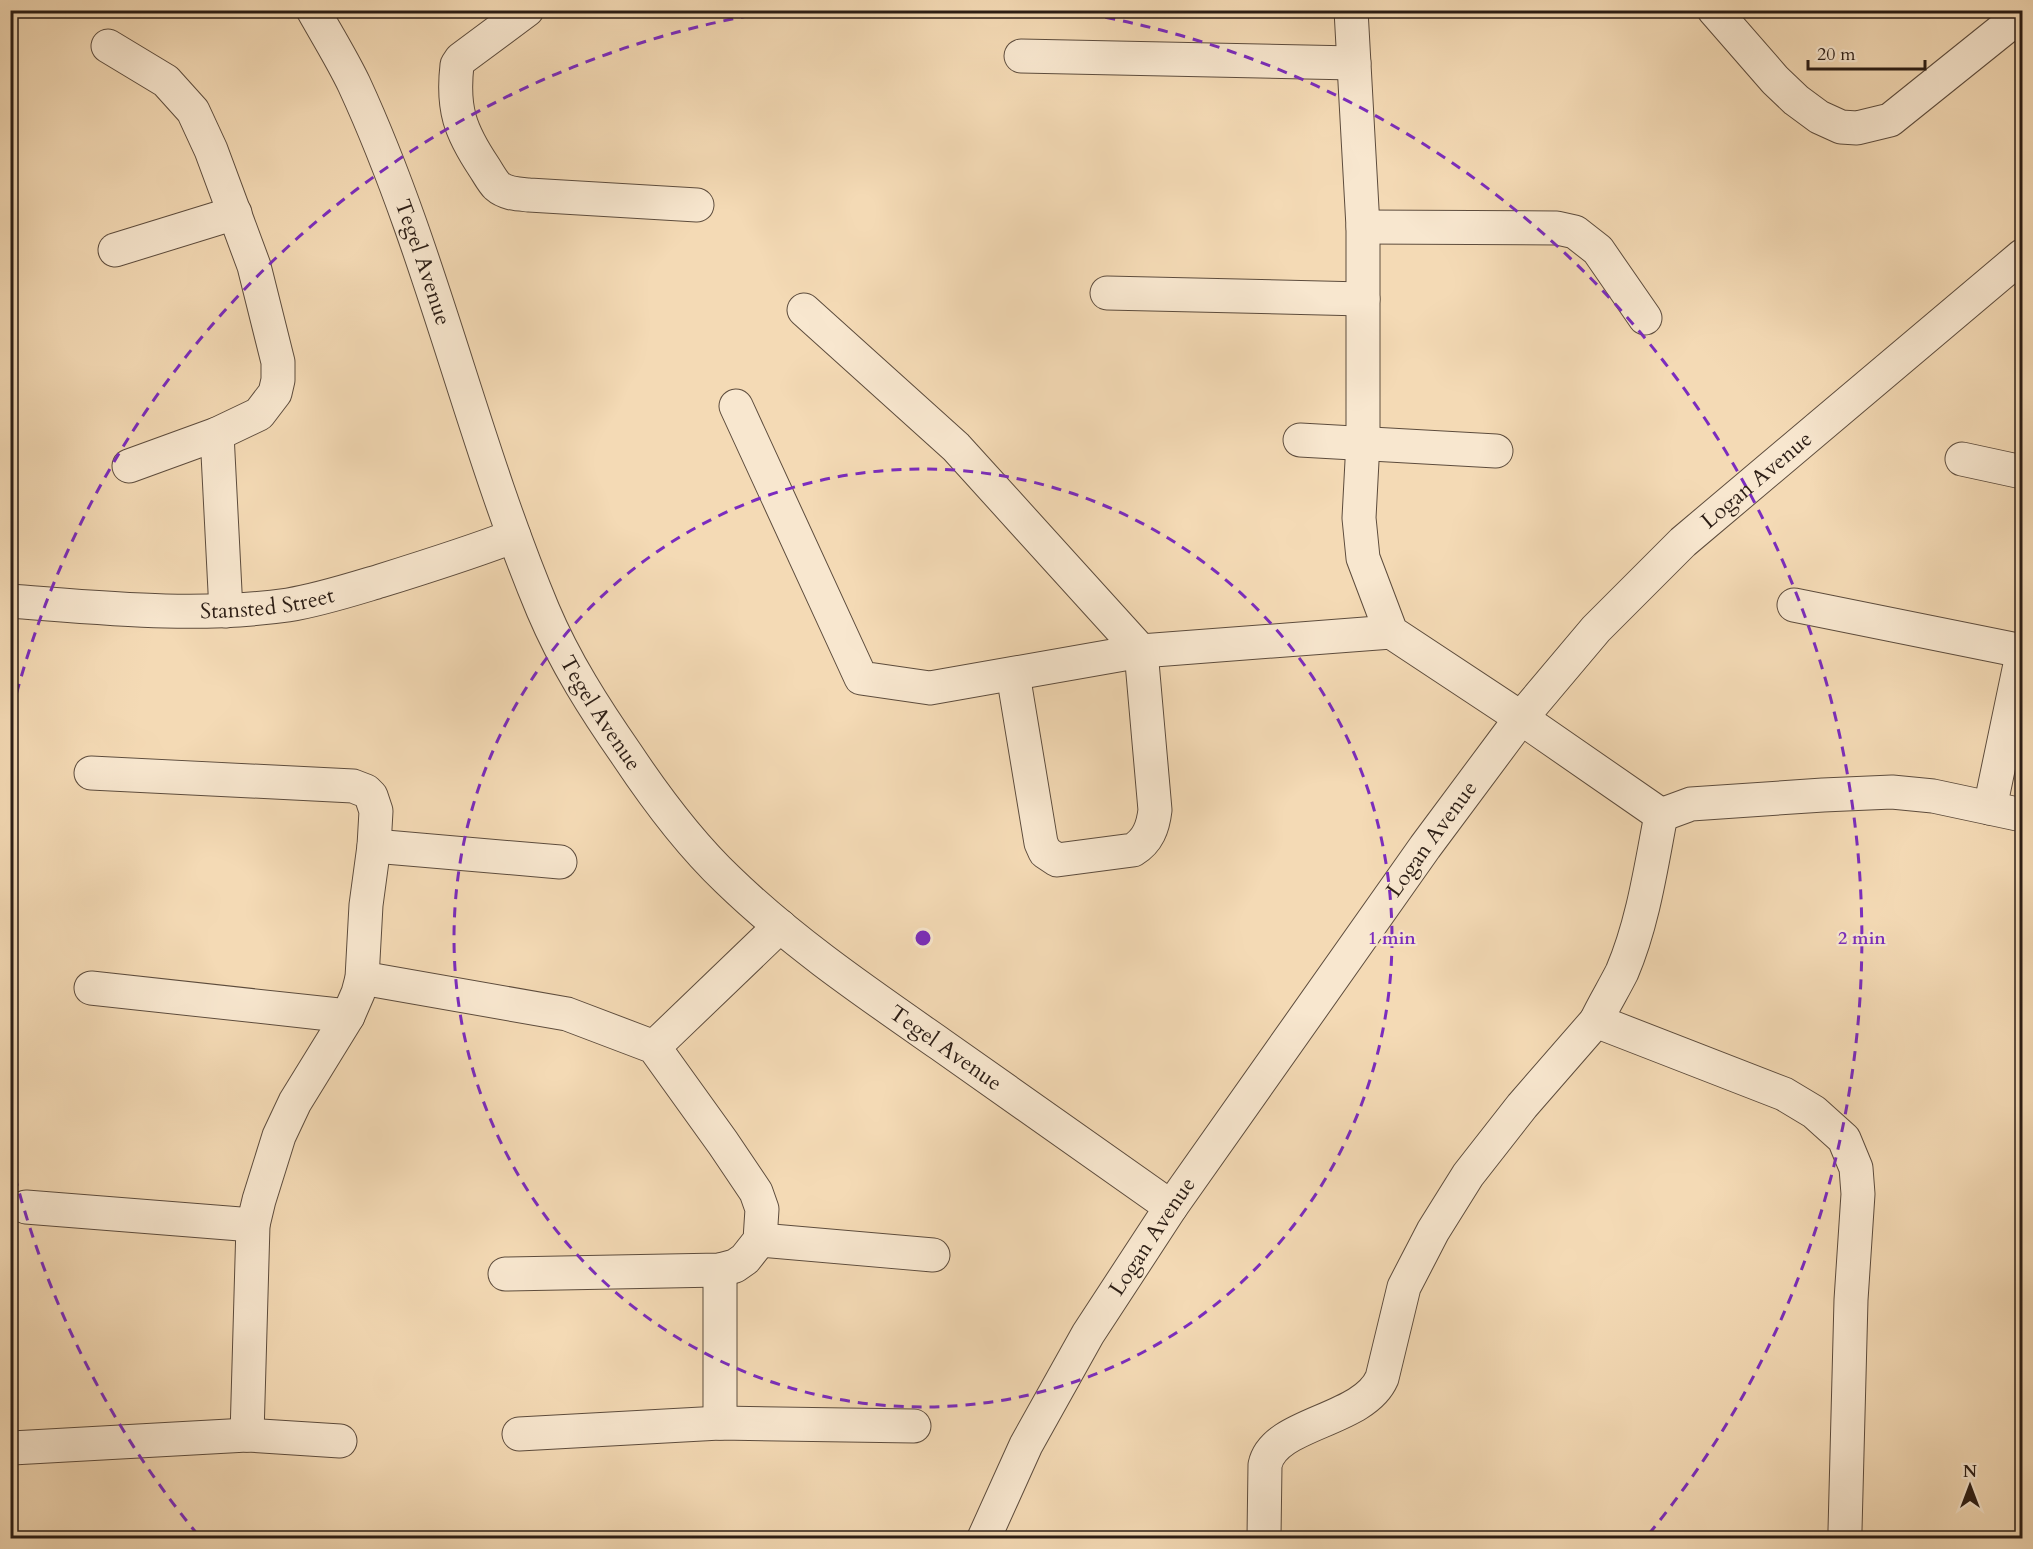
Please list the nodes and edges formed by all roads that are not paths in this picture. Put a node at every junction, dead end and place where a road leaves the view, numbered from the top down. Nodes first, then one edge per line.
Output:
1 (313, 10) edge
2 (527, 10) edge
3 (1351, 10) edge
4 (1714, 10) edge
5 (2022, 14) edge
6 (108, 46) dead end
7 (1021, 56) dead end
8 (1354, 63) junction
9 (697, 205) dead end
10 (235, 213) junction
11 (1363, 227) junction
12 (115, 250) dead end
13 (2022, 256) edge
14 (1107, 293) dead end
15 (1363, 299) junction
16 (804, 310) dead end
17 (1645, 318) dead end
18 (736, 406) dead end
19 (217, 434) junction
20 (1300, 440) dead end
21 (1363, 442) junction
22 (1496, 451) dead end
23 (1962, 459) dead end
24 (129, 466) dead end
25 (2022, 472) edge
26 (514, 536) junction
27 (10, 601) edge
28 (1794, 605) dead end
29 (226, 611) junction
30 (1391, 632) junction
31 (1141, 651) junction
32 (2022, 653) edge
33 (1013, 674) junction
34 (1521, 718) junction
35 (91, 773) dead end
36 (1990, 808) junction
37 (1660, 815) junction
38 (2022, 815) edge
39 (374, 846) junction
40 (560, 862) dead end
41 (780, 926) junction
42 (362, 978) junction
43 (91, 988) dead end
44 (348, 1016) junction
45 (1596, 1021) junction
46 (654, 1047) junction
47 (26, 1207) dead end
48 (1171, 1207) junction
49 (254, 1226) junction
50 (760, 1240) junction
51 (933, 1255) dead end
52 (720, 1270) junction
53 (504, 1274) dead end
54 (720, 1423) junction
55 (914, 1426) dead end
56 (519, 1434) dead end
57 (247, 1435) junction
58 (340, 1441) dead end
59 (12, 1448) dead end
60 (1845, 1530) dead end
61 (1264, 1537) dead end
62 (984, 1539) edge

1 - 26 street, Tegel Avenue
2 - 9 street
3 - 8 street
4 - 5 street
6 - 10 street
7 - 8 street
8 - 11 street
10 - 12 street
10 - 19 street
11 - 15 street
11 - 17 street
13 - 34 street, Logan Avenue
14 - 15 street
15 - 21 street
16 - 31 street
18 - 33 street
19 - 24 street
19 - 29 street
20 - 21 street
21 - 22 street
21 - 30 street
23 - 25 street
26 - 29 street, Stansted Street
26 - 41 street, Tegel Avenue
27 - 29 street, Stansted Street
28 - 32 street
30 - 31 street
30 - 34 street
31 - 33 street
31 - 33 street
32 - 36 street
34 - 37 street
34 - 48 street, Logan Avenue
35 - 39 street
36 - 37 street
36 - 38 street
37 - 45 street
39 - 40 street
39 - 42 street
41 - 46 street
41 - 48 street, Tegel Avenue
42 - 44 street
42 - 46 street
43 - 44 street
44 - 49 street
45 - 60 street
45 - 61 street
46 - 50 street
47 - 49 street
48 - 62 street, Logan Avenue
49 - 57 street
50 - 51 street
50 - 52 street
52 - 53 street
52 - 54 street
54 - 55 street
54 - 56 street
57 - 58 street
57 - 59 street

